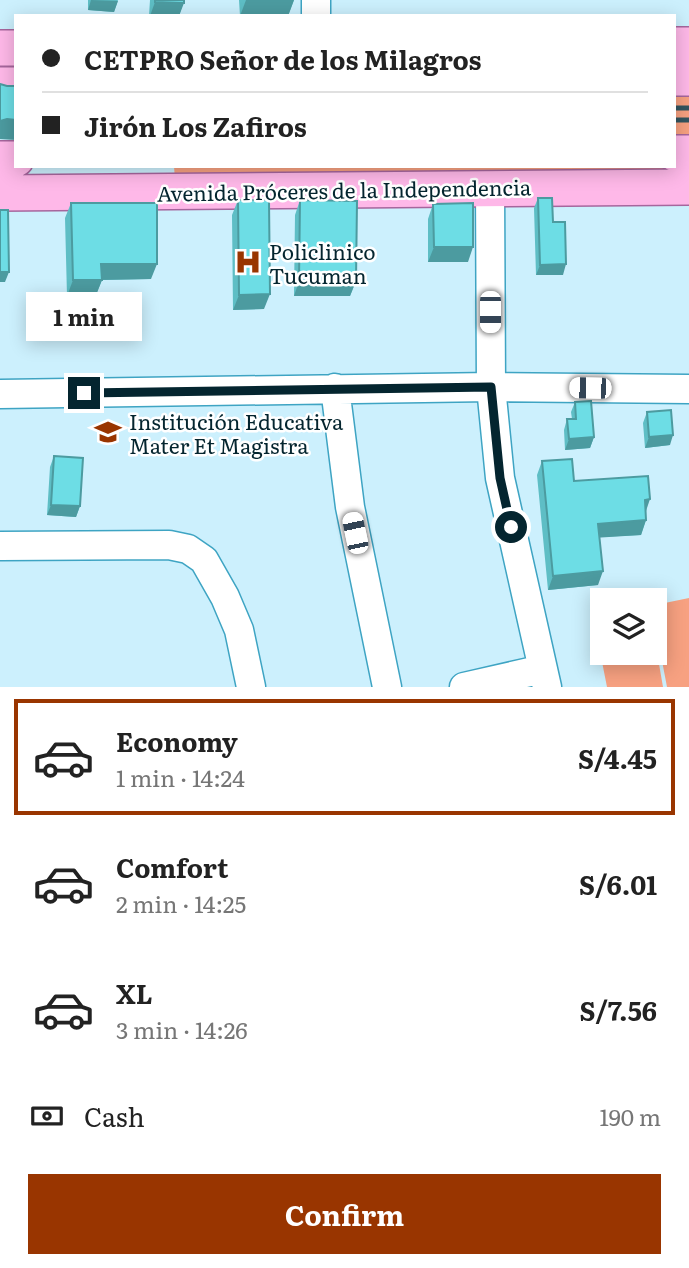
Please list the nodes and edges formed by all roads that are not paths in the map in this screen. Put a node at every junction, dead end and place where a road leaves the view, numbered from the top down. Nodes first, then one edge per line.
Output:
1 (490, 187) junction
2 (689, 187) edge
3 (0, 193) edge
4 (491, 387) junction
5 (335, 388) junction
6 (689, 389) edge
7 (0, 394) edge
8 (0, 546) edge
9 (545, 678) edge
10 (251, 687) edge
11 (387, 687) edge
12 (464, 687) edge

1 - 2 main road, Avenida Próceres de la Independencia
1 - 3 main road, Avenida Próceres de la Independencia
1 - 4 street
4 - 5 street
4 - 6 street
4 - 9 street
5 - 7 street
5 - 11 street
8 - 10 street
9 - 12 street

